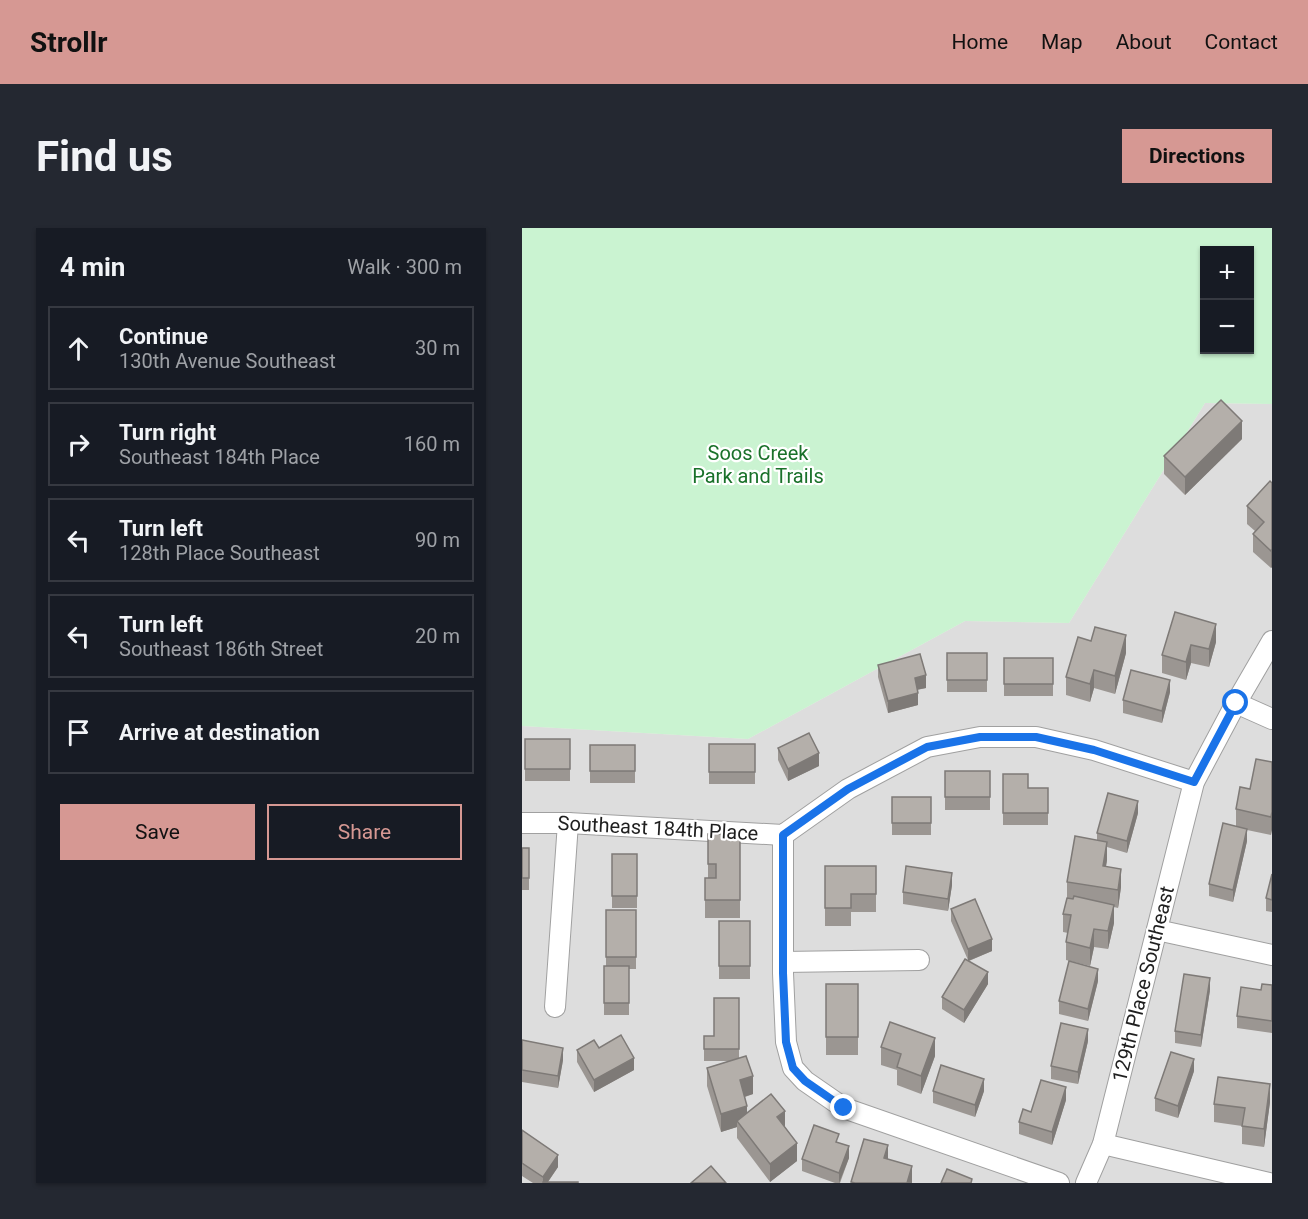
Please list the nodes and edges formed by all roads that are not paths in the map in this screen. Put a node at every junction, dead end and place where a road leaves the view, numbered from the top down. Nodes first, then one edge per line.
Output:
1 (1272, 641) edge
2 (1236, 703) junction
3 (1272, 719) edge
4 (1194, 782) junction
5 (522, 823) edge
6 (568, 823) junction
7 (783, 835) junction
8 (1156, 930) junction
9 (1272, 955) edge
10 (919, 960) dead end
11 (783, 962) junction
12 (555, 1007) dead end
13 (1103, 1144) junction
14 (1059, 1183) edge
15 (1086, 1183) edge
16 (1269, 1183) edge

1 - 2 street, 129th Place Southeast
2 - 3 street
2 - 4 street, 129th Place Southeast
4 - 7 street, Southeast 184th Place
4 - 8 street, 129th Place Southeast
5 - 6 street, Southeast 184th Place
6 - 7 street, Southeast 184th Place
6 - 12 street
7 - 11 street
8 - 9 street
8 - 13 street, 129th Place Southeast
10 - 11 street
11 - 14 street
13 - 15 street, 129th Place Southeast
13 - 16 street

